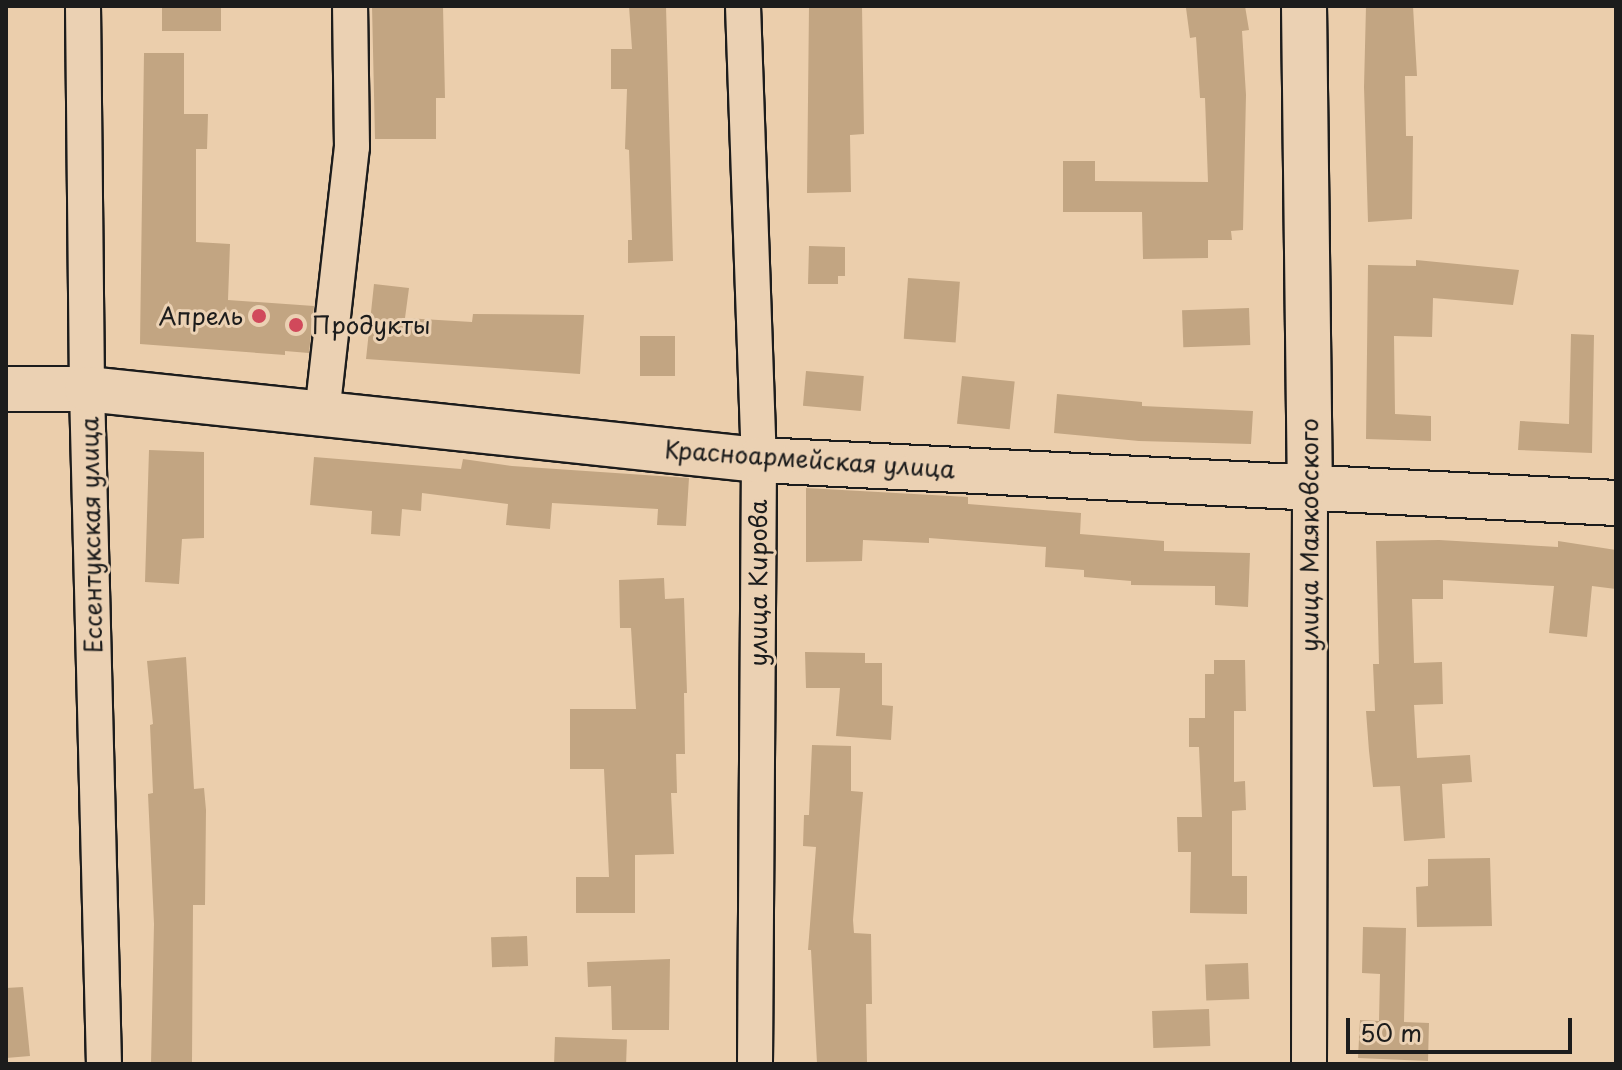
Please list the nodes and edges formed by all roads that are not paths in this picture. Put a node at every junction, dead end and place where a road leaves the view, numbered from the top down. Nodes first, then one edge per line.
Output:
1 (83, 6) edge
2 (350, 6) edge
3 (743, 6) edge
4 (1304, 6) edge
5 (6, 389) edge
6 (87, 389) junction
7 (322, 414) junction
8 (759, 460) junction
9 (1310, 486) junction
10 (1616, 503) edge
11 (104, 1064) edge
12 (755, 1064) edge
13 (1309, 1064) edge

1 - 6 street, Ессентукская улица
2 - 7 street
3 - 8 street, улица Кирова
4 - 9 street, улица Маяковского
5 - 6 street, Красноармейская улица
6 - 7 street, Красноармейская улица
6 - 11 street, Ессентукская улица
7 - 8 street, Красноармейская улица
8 - 9 street, Красноармейская улица
8 - 12 street, улица Кирова
9 - 10 street, Красноармейская улица
9 - 13 street, улица Маяковского

